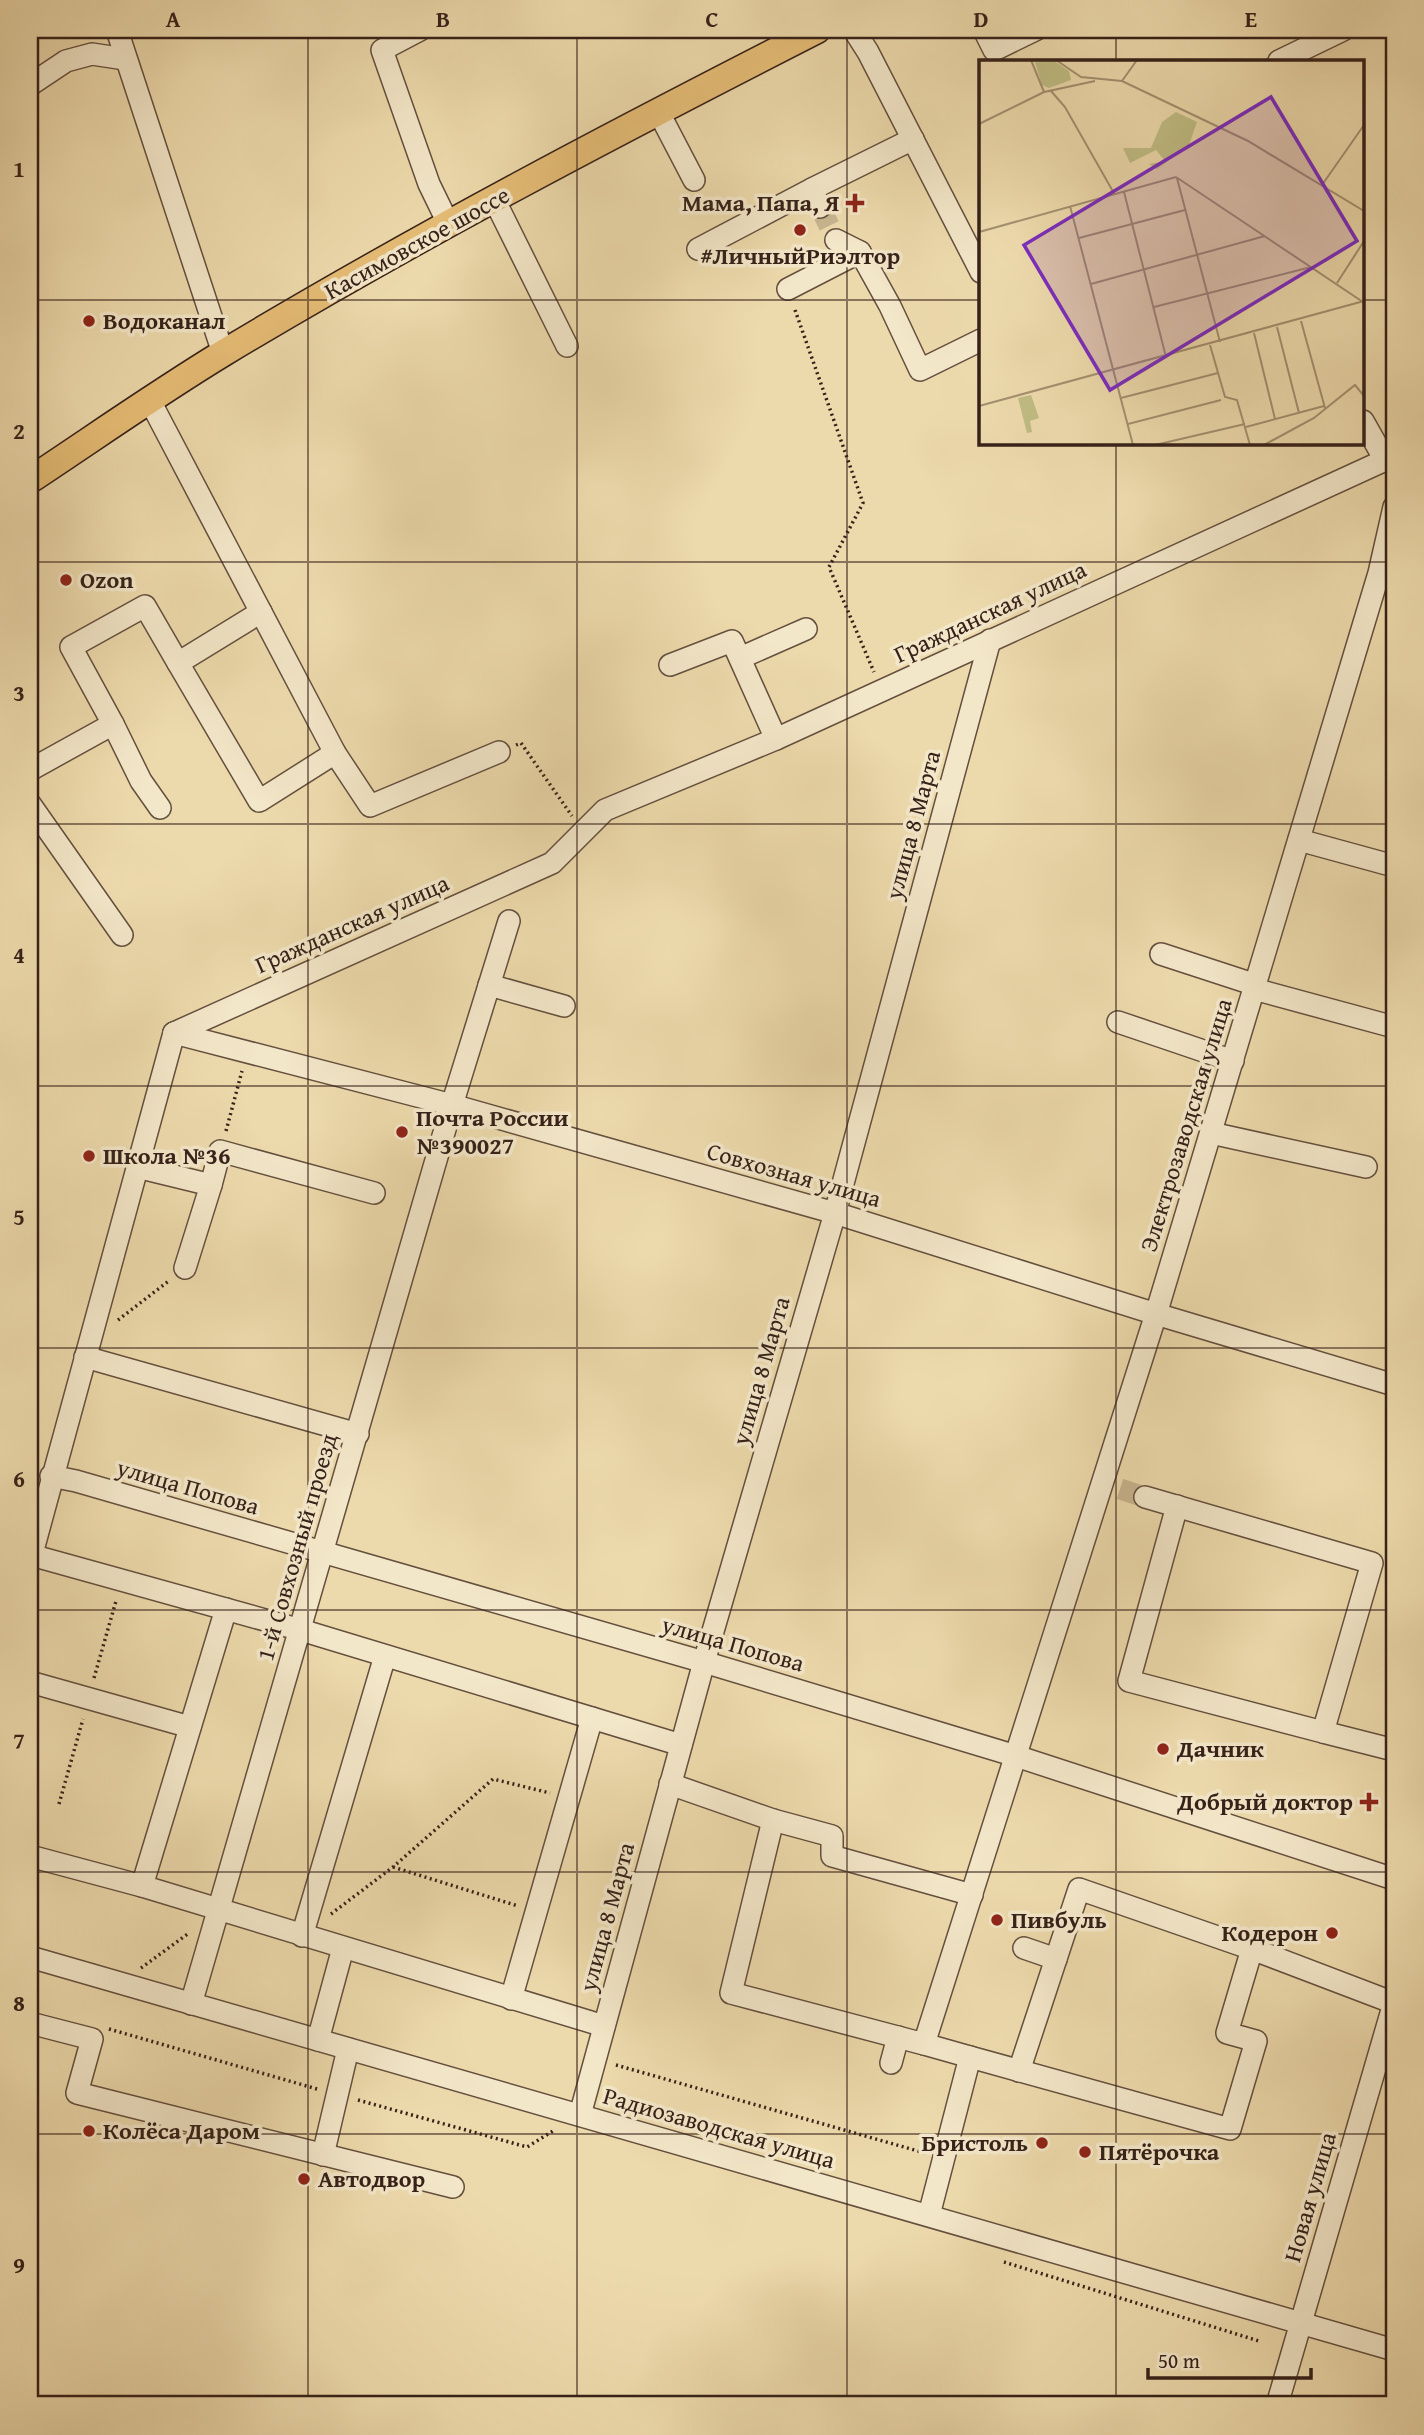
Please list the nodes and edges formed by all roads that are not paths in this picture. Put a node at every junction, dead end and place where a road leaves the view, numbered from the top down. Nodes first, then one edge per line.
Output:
1 (117, 30) edge
2 (420, 30) edge
3 (817, 30) edge
4 (854, 30) edge
5 (984, 30) edge
6 (1035, 30) edge
7 (1343, 30) edge
8 (997, 56) edge
9 (125, 59) junction
10 (1281, 60) edge
11 (30, 85) edge
12 (658, 111) junction
13 (913, 139) junction
14 (694, 180) dead end
15 (494, 199) junction
16 (448, 223) junction
17 (836, 240) tunnel mouth
18 (698, 249) dead end
19 (860, 252) junction
20 (979, 268) edge
21 (788, 289) road end
22 (979, 341) edge
23 (568, 346) dead end
24 (223, 353) junction
25 (150, 401) junction
26 (1364, 422) edge
27 (1390, 458) edge
28 (30, 480) edge
29 (1394, 507) edge
30 (1387, 574) edge
31 (261, 612) junction
32 (806, 629) dead end
33 (990, 640) junction
34 (740, 658) junction
35 (178, 663) junction
36 (670, 665) dead end
37 (113, 723) junction
38 (776, 739) junction
39 (499, 752) road end
40 (335, 753) junction
41 (30, 770) edge
42 (30, 804) edge
43 (160, 808) dead end
44 (1300, 840) junction
45 (1394, 866) edge
46 (509, 921) dead end
47 (122, 935) dead end
48 (1161, 954) dead end
49 (489, 985) junction
50 (1255, 987) junction
51 (564, 1006) dead end
52 (1118, 1022) dead end
53 (1394, 1027) edge
54 (174, 1034) junction
55 (1233, 1061) junction
56 (452, 1105) junction
57 (1211, 1133) junction
58 (136, 1167) junction
59 (1366, 1167) dead end
60 (211, 1185) junction
61 (374, 1193) dead end
62 (835, 1213) junction
63 (185, 1268) road end
64 (1156, 1314) junction
65 (85, 1357) junction
66 (1394, 1385) edge
67 (358, 1434) junction
68 (51, 1476) junction
69 (1145, 1497) tunnel mouth
70 (1177, 1506) junction
71 (323, 1554) junction
72 (30, 1556) edge
73 (226, 1609) junction
74 (301, 1630) junction
75 (385, 1656) junction
76 (704, 1662) junction
77 (30, 1682) edge
78 (592, 1718) junction
79 (190, 1727) junction
80 (1323, 1732) junction
81 (681, 1745) junction
82 (1394, 1750) edge
83 (1016, 1756) junction
84 (670, 1784) junction
85 (773, 1820) junction
86 (30, 1856) edge
87 (1394, 1879) edge
88 (142, 1886) junction
89 (972, 1895) junction
90 (218, 1911) junction
91 (302, 1936) junction
92 (343, 1948) junction
93 (1024, 1948) dead end
94 (1252, 1949) junction
95 (30, 1957) edge
96 (1056, 1959) junction
97 (511, 1998) junction
98 (1394, 2003) edge
99 (191, 2004) junction
100 (30, 2023) edge
101 (604, 2026) junction
102 (898, 2037) junction
103 (318, 2040) junction
104 (924, 2044) junction
105 (348, 2049) junction
106 (970, 2057) junction
107 (891, 2063) dead end
108 (1019, 2071) junction
109 (571, 2120) junction
110 (323, 2155) junction
111 (453, 2187) dead end
112 (929, 2215) junction
113 (1301, 2322) junction
114 (1394, 2350) edge
115 (1277, 2405) edge

1 - 9 street
2 - 16 street
3 - 12 main road, Касимовское шоссе
4 - 13 street
5 - 8 street
6 - 8 street
7 - 10 street
9 - 11 street
9 - 24 street
12 - 14 street
12 - 15 main road, Касимовское шоссе
13 - 18 street
13 - 20 street
15 - 16 main road, Касимовское шоссе
15 - 23 street
16 - 24 main road, Касимовское шоссе
17 - 19 street
19 - 21 street
19 - 22 street
24 - 25 main road, Касимовское шоссе
25 - 28 main road, Касимовское шоссе
25 - 31 street
26 - 27 street
27 - 33 street, Гражданская улица
29 - 30 street, Электрозаводская улица
30 - 44 street, Электрозаводская улица
31 - 35 street
31 - 40 street
32 - 34 street
33 - 38 street, Гражданская улица
33 - 62 street, улица 8 Марта
34 - 36 street
34 - 38 street
35 - 37 street
35 - 40 street
37 - 41 street
37 - 43 street
38 - 54 street, Гражданская улица
39 - 40 street
42 - 47 street
44 - 45 street
44 - 50 street, Электрозаводская улица
46 - 49 street, 1-й Совхозный проезд
48 - 50 street
49 - 51 street
49 - 56 street, 1-й Совхозный проезд
50 - 53 street
50 - 55 street, Электрозаводская улица
52 - 55 street
54 - 56 street, Совхозная улица
54 - 58 street
55 - 57 street, Электрозаводская улица
56 - 62 street, Совхозная улица
56 - 67 street, 1-й Совхозный проезд
57 - 59 street
57 - 64 street, Электрозаводская улица
58 - 60 street
58 - 65 street
60 - 61 street
60 - 63 street
62 - 64 street, Совхозная улица
62 - 76 street, улица 8 Марта
64 - 66 street, Совхозная улица
64 - 83 street, Электрозаводская улица
65 - 67 street
65 - 68 street
67 - 71 street, 1-й Совхозный проезд
68 - 71 street, улица Попова
68 - 72 street
69 - 70 street
70 - 80 street
70 - 80 street
71 - 74 street, 1-й Совхозный проезд
71 - 76 street, улица Попова
72 - 73 street
73 - 74 street
73 - 79 street
74 - 75 street
74 - 90 street, 1-й Совхозный проезд
75 - 78 street
75 - 91 street
76 - 81 street, улица 8 Марта
76 - 83 street, улица Попова
77 - 79 street
78 - 81 street
78 - 97 street
79 - 88 street
80 - 82 street
81 - 84 street, улица 8 Марта
83 - 87 street, улица Попова
83 - 89 street, Электрозаводская улица
84 - 85 street
84 - 101 street, улица 8 Марта
85 - 89 street
85 - 102 street
86 - 88 street
88 - 90 street
89 - 104 street, Электрозаводская улица
90 - 91 street
90 - 99 street, 1-й Совхозный проезд
91 - 92 street
92 - 97 street
92 - 103 street
93 - 96 street
94 - 96 street
94 - 98 street
94 - 108 street
95 - 99 street, Радиозаводская улица
96 - 108 street
97 - 101 street
98 - 113 street, Новая улица
99 - 103 street, Радиозаводская улица
100 - 110 street
101 - 109 street, улица 8 Марта
102 - 104 street
102 - 107 street
103 - 105 street, Радиозаводская улица
104 - 106 street
105 - 109 street, Радиозаводская улица
105 - 110 street
106 - 108 street
106 - 112 street
109 - 112 street, Радиозаводская улица
110 - 111 street
112 - 113 street, Радиозаводская улица
113 - 114 street, Радиозаводская улица
113 - 115 street, Новая улица

